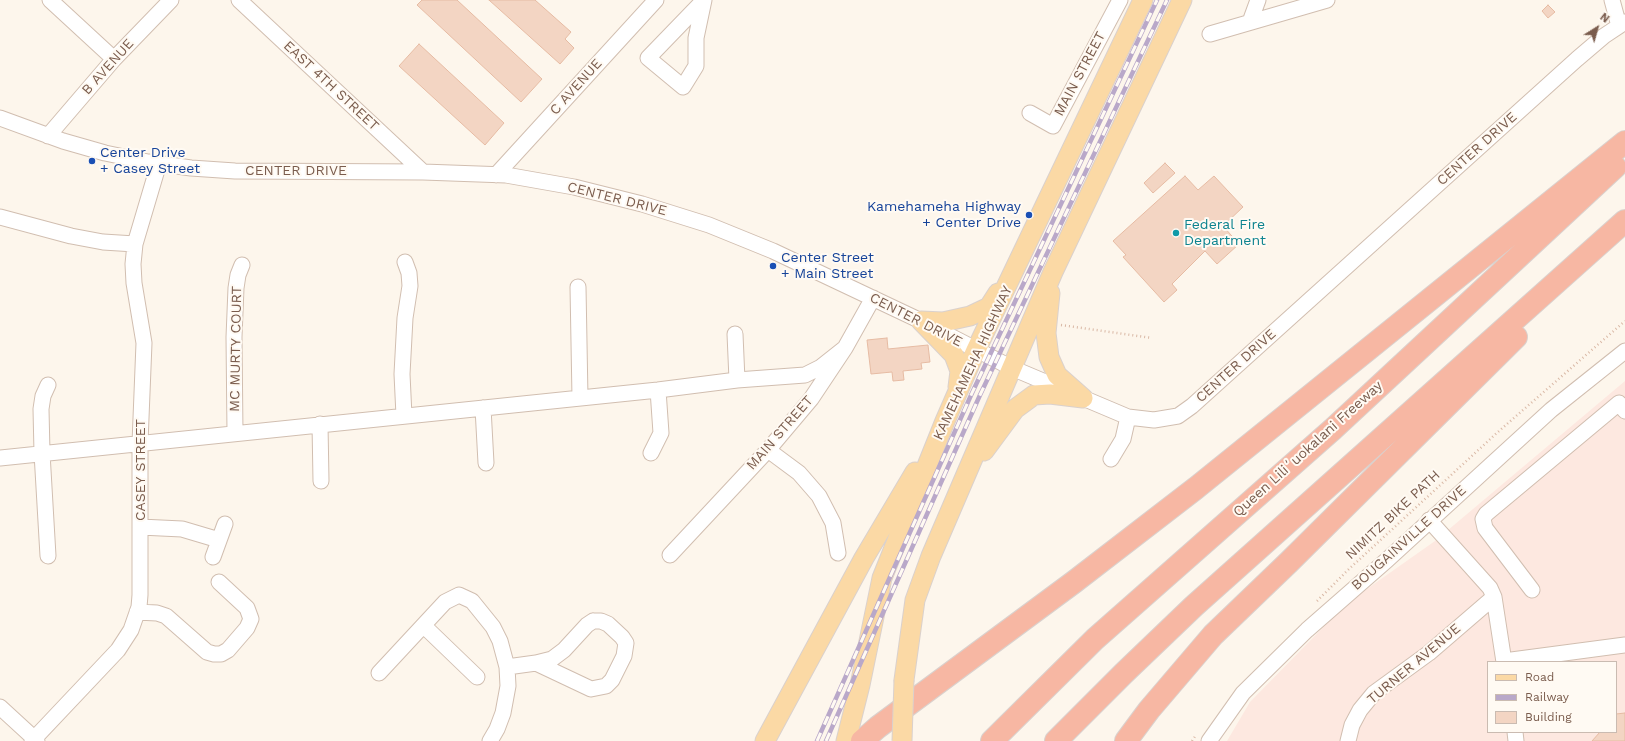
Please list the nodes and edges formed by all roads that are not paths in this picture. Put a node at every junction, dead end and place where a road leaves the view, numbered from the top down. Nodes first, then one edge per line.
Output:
1 (50, 0) edge
2 (171, 0) edge
3 (239, 0) edge
4 (656, 0) edge
5 (704, 0) edge
6 (1120, 0) edge
7 (1143, 0) edge
8 (1182, 0) edge
9 (1258, 0) edge
10 (1327, 0) edge
11 (1612, 0) edge
12 (1250, 22) junction
13 (1622, 24) edge
14 (1210, 34) dead end
15 (114, 59) junction
16 (1030, 114) dead end
17 (0, 118) edge
18 (48, 136) junction
19 (1625, 142) edge
20 (1625, 158) edge
21 (158, 163) junction
22 (423, 172) junction
23 (496, 175) junction
24 (0, 217) edge
25 (1625, 221) edge
26 (1625, 229) edge
27 (135, 244) junction
28 (405, 262) dead end
29 (1020, 262) junction
30 (242, 265) dead end
31 (1053, 272) junction
32 (578, 287) dead end
33 (873, 298) junction
34 (921, 321) junction
35 (735, 334) dead end
36 (845, 348) junction
37 (976, 350) junction
38 (1624, 355) edge
39 (1012, 368) junction
40 (737, 380) junction
41 (48, 385) dead end
42 (658, 390) junction
43 (957, 393) junction
44 (580, 398) junction
45 (1082, 398) junction
46 (484, 408) junction
47 (1625, 411) edge
48 (404, 416) junction
49 (1128, 416) junction
50 (945, 421) junction
51 (320, 424) junction
52 (235, 433) junction
53 (140, 443) junction
54 (768, 450) junction
55 (42, 453) junction
56 (651, 453) dead end
57 (0, 458) edge
58 (1111, 459) dead end
59 (486, 462) dead end
60 (968, 471) junction
61 (321, 481) dead end
62 (1429, 520) junction
63 (225, 524) dead end
64 (140, 527) junction
65 (219, 540) junction
66 (838, 553) dead end
67 (670, 555) dead end
68 (48, 556) dead end
69 (213, 557) dead end
70 (219, 582) dead end
71 (1532, 590) dead end
72 (1494, 597) junction
73 (138, 612) junction
74 (424, 626) junction
75 (1625, 645) edge
76 (1583, 652) junction
77 (1504, 661) edge
78 (1512, 661) edge
79 (1563, 661) edge
80 (536, 663) junction
81 (507, 667) junction
82 (379, 673) dead end
83 (477, 677) dead end
84 (0, 707) edge
85 (1205, 735) edge
86 (34, 740) edge
87 (490, 741) edge
88 (765, 741) edge
89 (846, 741) edge
90 (862, 741) edge
91 (902, 741) edge
92 (992, 741) edge
93 (1056, 741) edge
94 (1126, 741) edge
95 (1348, 741) edge

1 - 15 street
2 - 15 street, B AVENUE
3 - 22 street, EAST 4TH STREET
4 - 23 street, C AVENUE
5 - 5 street
6 - 16 street, MAIN STREET
7 - 29 main road, KAMEHAMEHA HIGHWAY
8 - 31 main road
9 - 12 street
10 - 12 street
11 - 13 street
12 - 14 street
13 - 49 street, CENTER DRIVE
15 - 18 street, B AVENUE
17 - 18 street, CENTER DRIVE
18 - 21 street, CENTER DRIVE
19 - 90 highway
20 - 92 highway, Queen Liliʻuokalani Freeway
21 - 22 street, CENTER DRIVE
21 - 27 street, CASEY STREET
22 - 23 street, CENTER DRIVE
23 - 33 street, CENTER DRIVE
24 - 27 street
25 - 93 highway
26 - 94 highway
27 - 53 street, CASEY STREET
28 - 48 street
29 - 34 main road
29 - 37 main road, KAMEHAMEHA HIGHWAY
30 - 52 street, MC MURTY COURT
31 - 39 main road
31 - 45 main road
32 - 44 street
33 - 34 street, CENTER DRIVE
33 - 36 street, MAIN STREET
34 - 37 street, CENTER DRIVE
34 - 43 main road
35 - 40 street
36 - 40 street
36 - 54 street, MAIN STREET
37 - 39 street, CENTER DRIVE
37 - 43 main road, KAMEHAMEHA HIGHWAY
38 - 62 street, BOUGAINVILLE DRIVE
39 - 45 street, CENTER DRIVE
39 - 60 main road
40 - 42 street
41 - 55 street
42 - 44 street
42 - 56 street
43 - 50 main road, KAMEHAMEHA HIGHWAY
44 - 46 street
45 - 49 street, CENTER DRIVE
45 - 60 main road
46 - 48 street
46 - 59 street
47 - 71 street
48 - 51 street
49 - 58 street
50 - 88 main road
50 - 89 main road, KAMEHAMEHA HIGHWAY
51 - 52 street
51 - 61 street
52 - 53 street
53 - 55 street
53 - 64 street, CASEY STREET
54 - 66 street
54 - 67 street, MAIN STREET
55 - 57 street
55 - 68 street
60 - 91 main road, bridge
62 - 72 street
62 - 85 street, BOUGAINVILLE DRIVE
63 - 65 street
64 - 65 street
64 - 73 street, CASEY STREET
65 - 69 street
70 - 73 street
72 - 77 street
72 - 95 street, TURNER AVENUE
73 - 86 street, CASEY STREET
74 - 81 street
74 - 82 street
74 - 83 street
75 - 76 street
76 - 78 street
76 - 79 street
80 - 80 street
80 - 81 street
81 - 87 street
84 - 86 street

